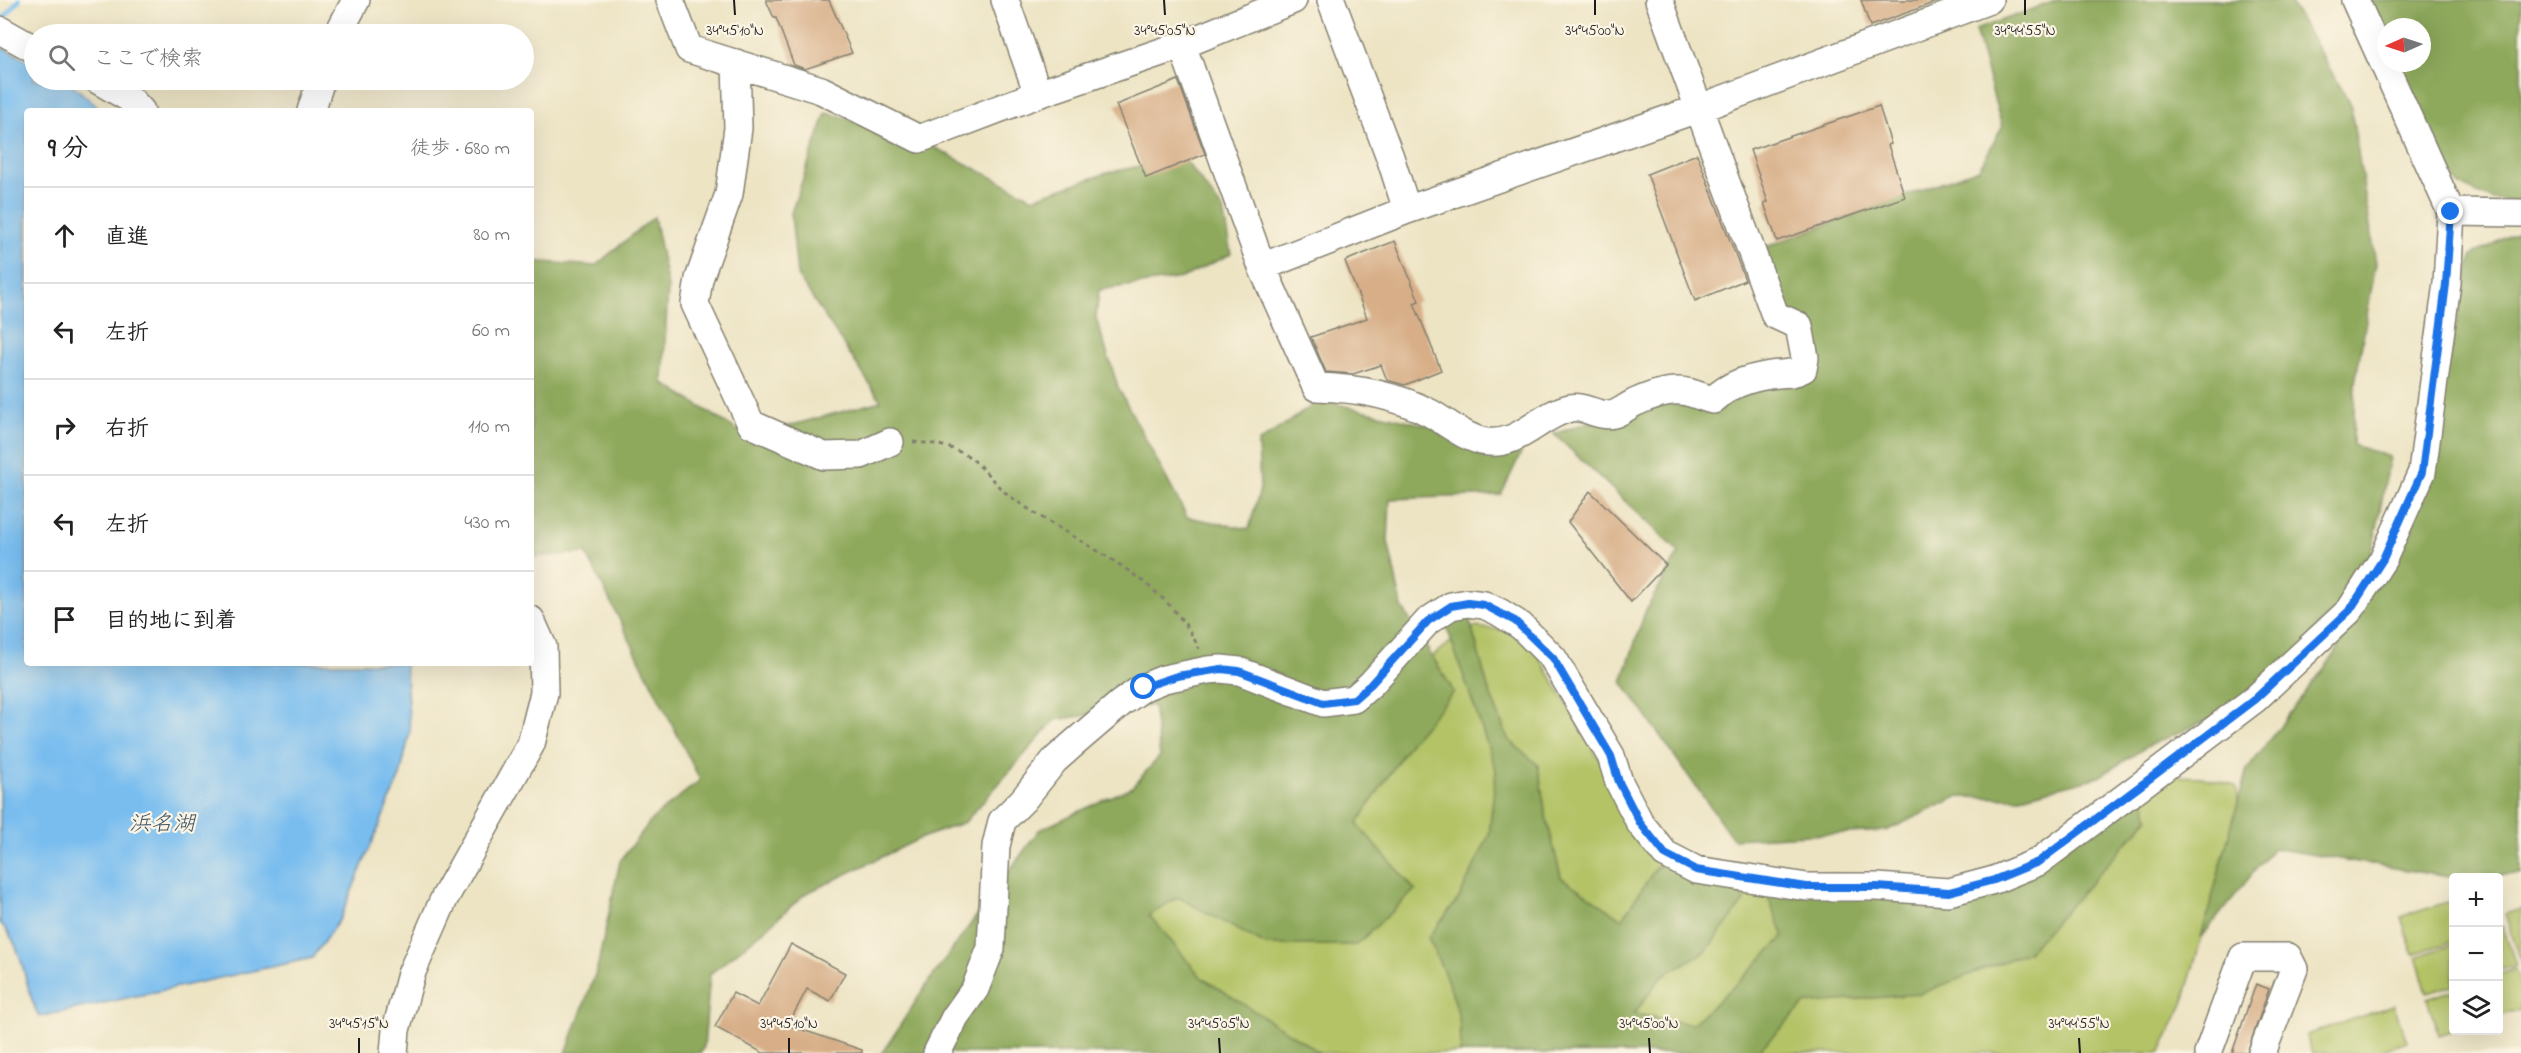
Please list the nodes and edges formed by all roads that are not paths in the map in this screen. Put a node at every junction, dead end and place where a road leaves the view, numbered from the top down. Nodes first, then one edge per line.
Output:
1 (356, 0) edge
2 (670, 0) edge
3 (1005, 0) edge
4 (1293, 0) edge
5 (1331, 0) edge
6 (1659, 0) edge
7 (1986, 0) edge
8 (2355, 0) edge
9 (343, 24) edge
10 (0, 30) edge
11 (24, 43) edge
12 (1182, 45) junction
13 (736, 63) junction
14 (115, 90) edge
15 (318, 90) edge
16 (1038, 94) junction
17 (138, 108) edge
18 (312, 108) edge
19 (1700, 108) junction
20 (1407, 210) junction
21 (2451, 212) junction
22 (2521, 213) edge
23 (1262, 267) junction
24 (890, 442) road end
25 (534, 626) edge
26 (394, 1053) edge
27 (937, 1053) edge
28 (2208, 1053) edge
29 (2262, 1053) edge

1 - 9 street
2 - 13 street
3 - 16 street
4 - 12 street
5 - 20 street
6 - 19 street
7 - 19 street
8 - 21 street
10 - 11 street
12 - 16 street
12 - 23 street
13 - 16 street
13 - 24 street
14 - 17 street
15 - 18 street
19 - 20 street
19 - 23 street
20 - 23 street
21 - 22 street
21 - 27 street
25 - 26 street
28 - 29 street

